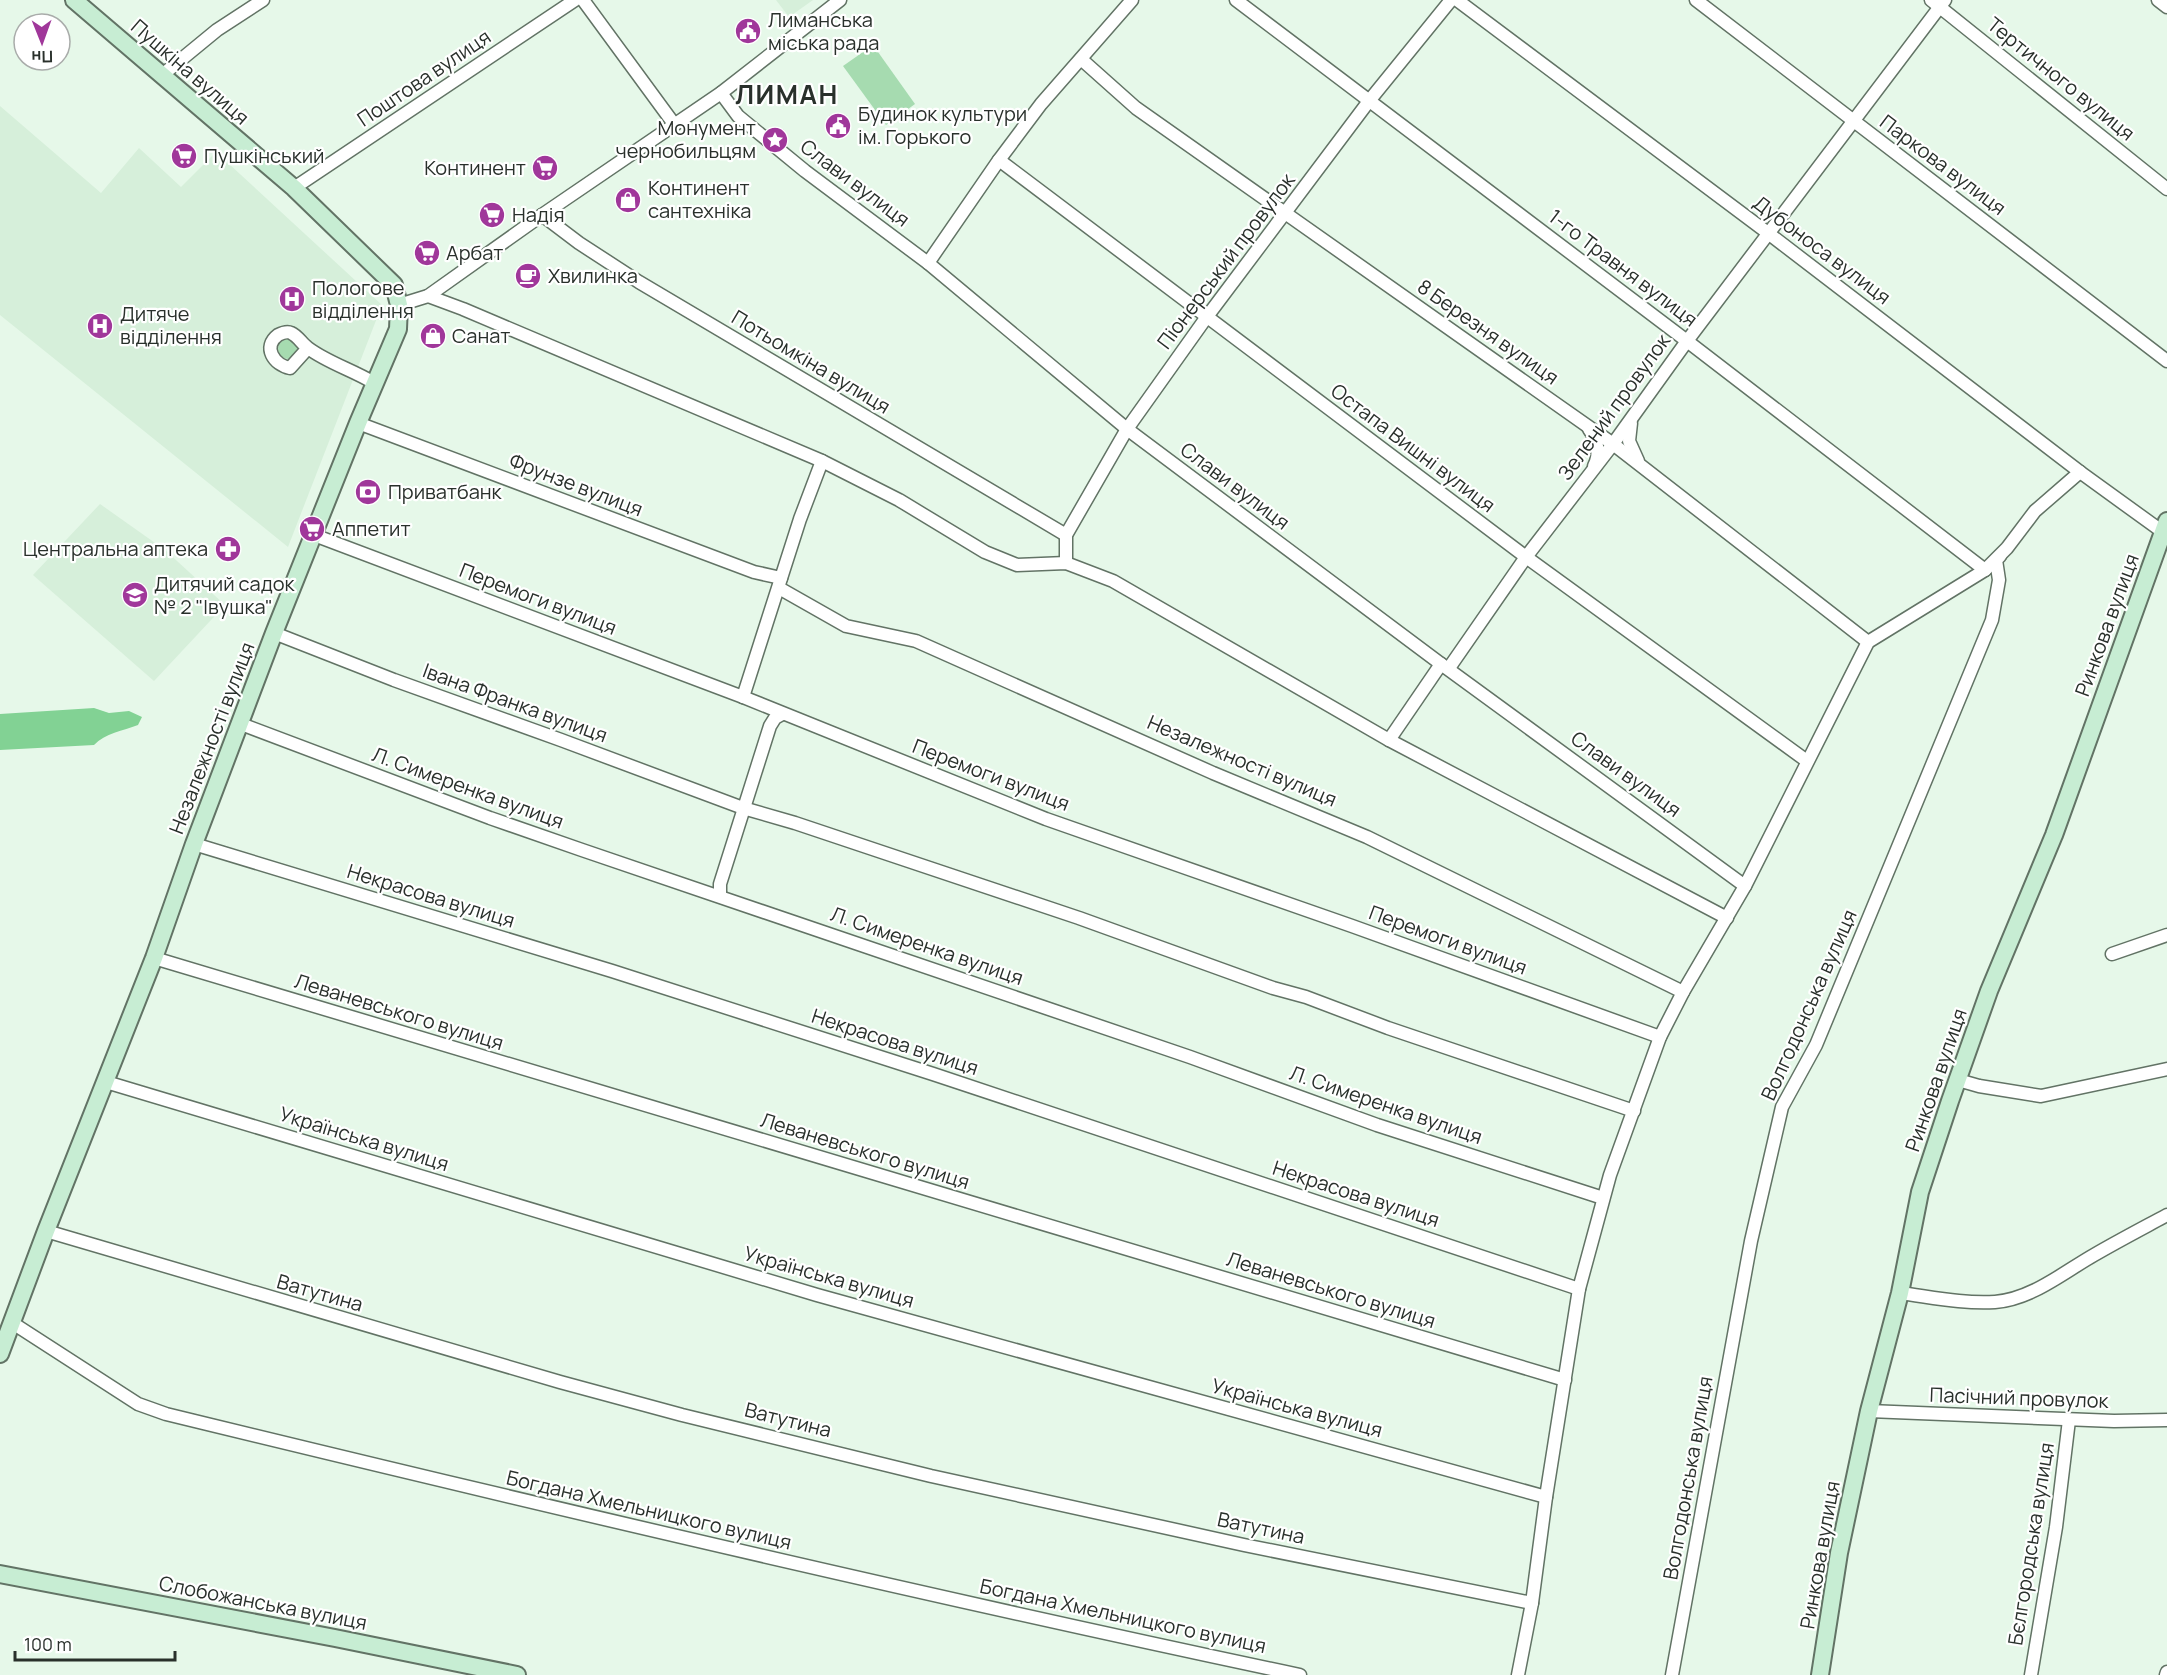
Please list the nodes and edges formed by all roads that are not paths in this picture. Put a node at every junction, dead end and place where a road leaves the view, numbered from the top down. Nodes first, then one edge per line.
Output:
1 (74, 0) edge
2 (263, 0) edge
3 (575, 0) edge
4 (583, 0) edge
5 (840, 0) edge
6 (1132, 0) edge
7 (1236, 0) edge
8 (1451, 0) edge
9 (1457, 0) edge
10 (1696, 0) edge
11 (2158, 0) edge
12 (1938, 2) edge
13 (2167, 7) edge
14 (1081, 59) junction
15 (161, 76) junction
16 (722, 93) junction
17 (1369, 101) junction
18 (1854, 121) junction
19 (674, 124) junction
20 (999, 160) junction
21 (294, 188) junction
22 (2167, 189) edge
23 (1286, 213) junction
24 (542, 215) junction
25 (1768, 233) junction
26 (928, 263) junction
27 (428, 296) junction
28 (399, 305) junction
29 (1206, 318) junction
30 (1687, 341) junction
31 (308, 348) dead end
32 (2167, 361) edge
33 (374, 383) junction
34 (1632, 418) junction
35 (358, 423) junction
36 (1587, 426) junction
37 (1127, 429) junction
38 (1613, 444) junction
39 (822, 461) junction
40 (1642, 467) junction
41 (1592, 471) junction
42 (2080, 472) junction
43 (2166, 529) edge
44 (314, 535) junction
45 (1066, 535) junction
46 (2007, 548) junction
47 (1526, 557) junction
48 (1066, 563) junction
49 (1985, 570) junction
50 (780, 583) junction
51 (274, 633) junction
52 (1868, 642) junction
53 (1445, 666) junction
54 (743, 697) junction
55 (782, 714) junction
56 (241, 724) junction
57 (1389, 740) junction
58 (1808, 761) junction
59 (743, 808) junction
60 (194, 844) junction
61 (1745, 886) junction
62 (720, 895) junction
63 (1727, 918) junction
64 (2167, 935) edge
65 (2112, 954) dead end
66 (154, 958) junction
67 (1683, 992) junction
68 (1660, 1037) junction
69 (2167, 1068) edge
70 (1958, 1080) junction
71 (106, 1082) junction
72 (1634, 1111) junction
73 (1603, 1198) junction
74 (2167, 1215) edge
75 (46, 1232) junction
76 (1580, 1289) junction
77 (1900, 1293) junction
78 (11, 1322) junction
79 (0, 1354) edge
80 (1565, 1380) junction
81 (1869, 1411) junction
82 (2069, 1420) junction
83 (2167, 1420) edge
84 (1546, 1497) junction
85 (0, 1574) edge
86 (1532, 1603) junction
87 (518, 1675) edge
88 (1300, 1675) edge
89 (1518, 1675) edge
90 (1672, 1675) edge
91 (1820, 1675) edge
92 (2031, 1675) edge

1 - 15 main road, Пушкіна вулиця
2 - 15 street
3 - 21 street, Поштова вулиця
4 - 19 street
5 - 16 street
6 - 14 street
7 - 17 street, 1-го Травня вулиця
8 - 17 street, Піонерський провулок
9 - 25 street, Дубоноса вулиця
10 - 18 street, Паркова вулиця
11 - 13 street
12 - 18 street, Зелений провулок
12 - 22 street, Тертичного вулиця
14 - 20 street
14 - 23 street, 8 Березня вулиця
15 - 21 main road, Пушкіна вулиця
16 - 19 street
16 - 26 street, Слави вулиця
17 - 23 street, Піонерський провулок
17 - 30 street, 1-го Травня вулиця
18 - 25 street, Зелений провулок
18 - 32 street, Паркова вулиця
19 - 24 street
20 - 26 street
20 - 29 street, Остапа Вишні вулиця
21 - 28 main road, Пушкіна вулиця
23 - 29 street, Піонерський провулок
23 - 36 street, 8 Березня вулиця
24 - 27 street
24 - 45 street, Потьомкіна вулиця
25 - 30 street, Зелений провулок
25 - 42 street, Дубоноса вулиця
26 - 37 street, Слави вулиця
27 - 28 street
27 - 39 street
28 - 33 main road, Незалежності вулиця
29 - 37 street, Піонерський провулок
29 - 47 street, Остапа Вишні вулиця
30 - 34 street, Зелений провулок
30 - 49 street, 1-го Травня вулиця
31 - 33 street
33 - 35 main road, Незалежності вулиця
34 - 38 street, Зелений провулок
34 - 40 street
35 - 44 main road, Незалежності вулиця
35 - 50 street, Фрунзе вулиця
36 - 38 street, 8 Березня вулиця
36 - 41 street
37 - 45 street, Піонерський провулок
37 - 53 street, Слави вулиця
38 - 40 street, 8 Березня вулиця
38 - 41 street, Зелений провулок
39 - 48 street
39 - 50 street
40 - 52 street, 8 Березня вулиця
41 - 47 street, Зелений провулок
42 - 43 street, Дубоноса вулиця
42 - 46 street
43 - 70 main road, Ринкова вулиця
44 - 51 main road, Незалежності вулиця
44 - 54 street, Перемоги вулиця
45 - 48 street, Піонерський провулок
46 - 49 street
46 - 90 street, Волгодонська вулиця
47 - 53 street, Зелений провулок
47 - 58 street, Остапа Вишні вулиця
48 - 57 street
49 - 52 street
50 - 54 street
50 - 67 street, Незалежності вулиця
51 - 56 main road, Незалежності вулиця
51 - 59 street, Івана Франка вулиця
52 - 58 street
53 - 57 street, Зелений провулок
53 - 61 street, Слави вулиця
54 - 55 street, Перемоги вулиця
55 - 59 street
55 - 68 street, Перемоги вулиця
56 - 60 main road, Незалежності вулиця
56 - 62 street, Л. Симеренка вулиця
57 - 63 street
58 - 61 street
59 - 62 street
59 - 72 street, Івана Франка вулиця
60 - 66 main road, Незалежності вулиця
60 - 76 street, Некрасова вулиця
61 - 63 street
62 - 73 street, Л. Симеренка вулиця
63 - 67 street
64 - 65 street
66 - 71 main road, Незалежності вулиця
66 - 80 street, Леваневського вулиця
67 - 68 street
68 - 72 street
69 - 70 street
70 - 77 main road, Ринкова вулиця
71 - 75 main road, Незалежності вулиця
71 - 84 street, Українська вулиця
72 - 73 street
73 - 76 street
74 - 77 street
75 - 78 main road, Незалежності вулиця
75 - 86 street, Ватутина
76 - 80 street
77 - 81 main road, Ринкова вулиця
78 - 79 main road, Незалежності вулиця
78 - 88 street, Богдана Хмельницкого вулиця
80 - 84 street
81 - 82 street, Пасічний провулок
81 - 91 main road, Ринкова вулиця
82 - 83 street, Пасічний провулок
82 - 92 street, Бєлгородська вулиця
84 - 86 street
85 - 87 main road, Слобожанська вулиця
86 - 89 street

